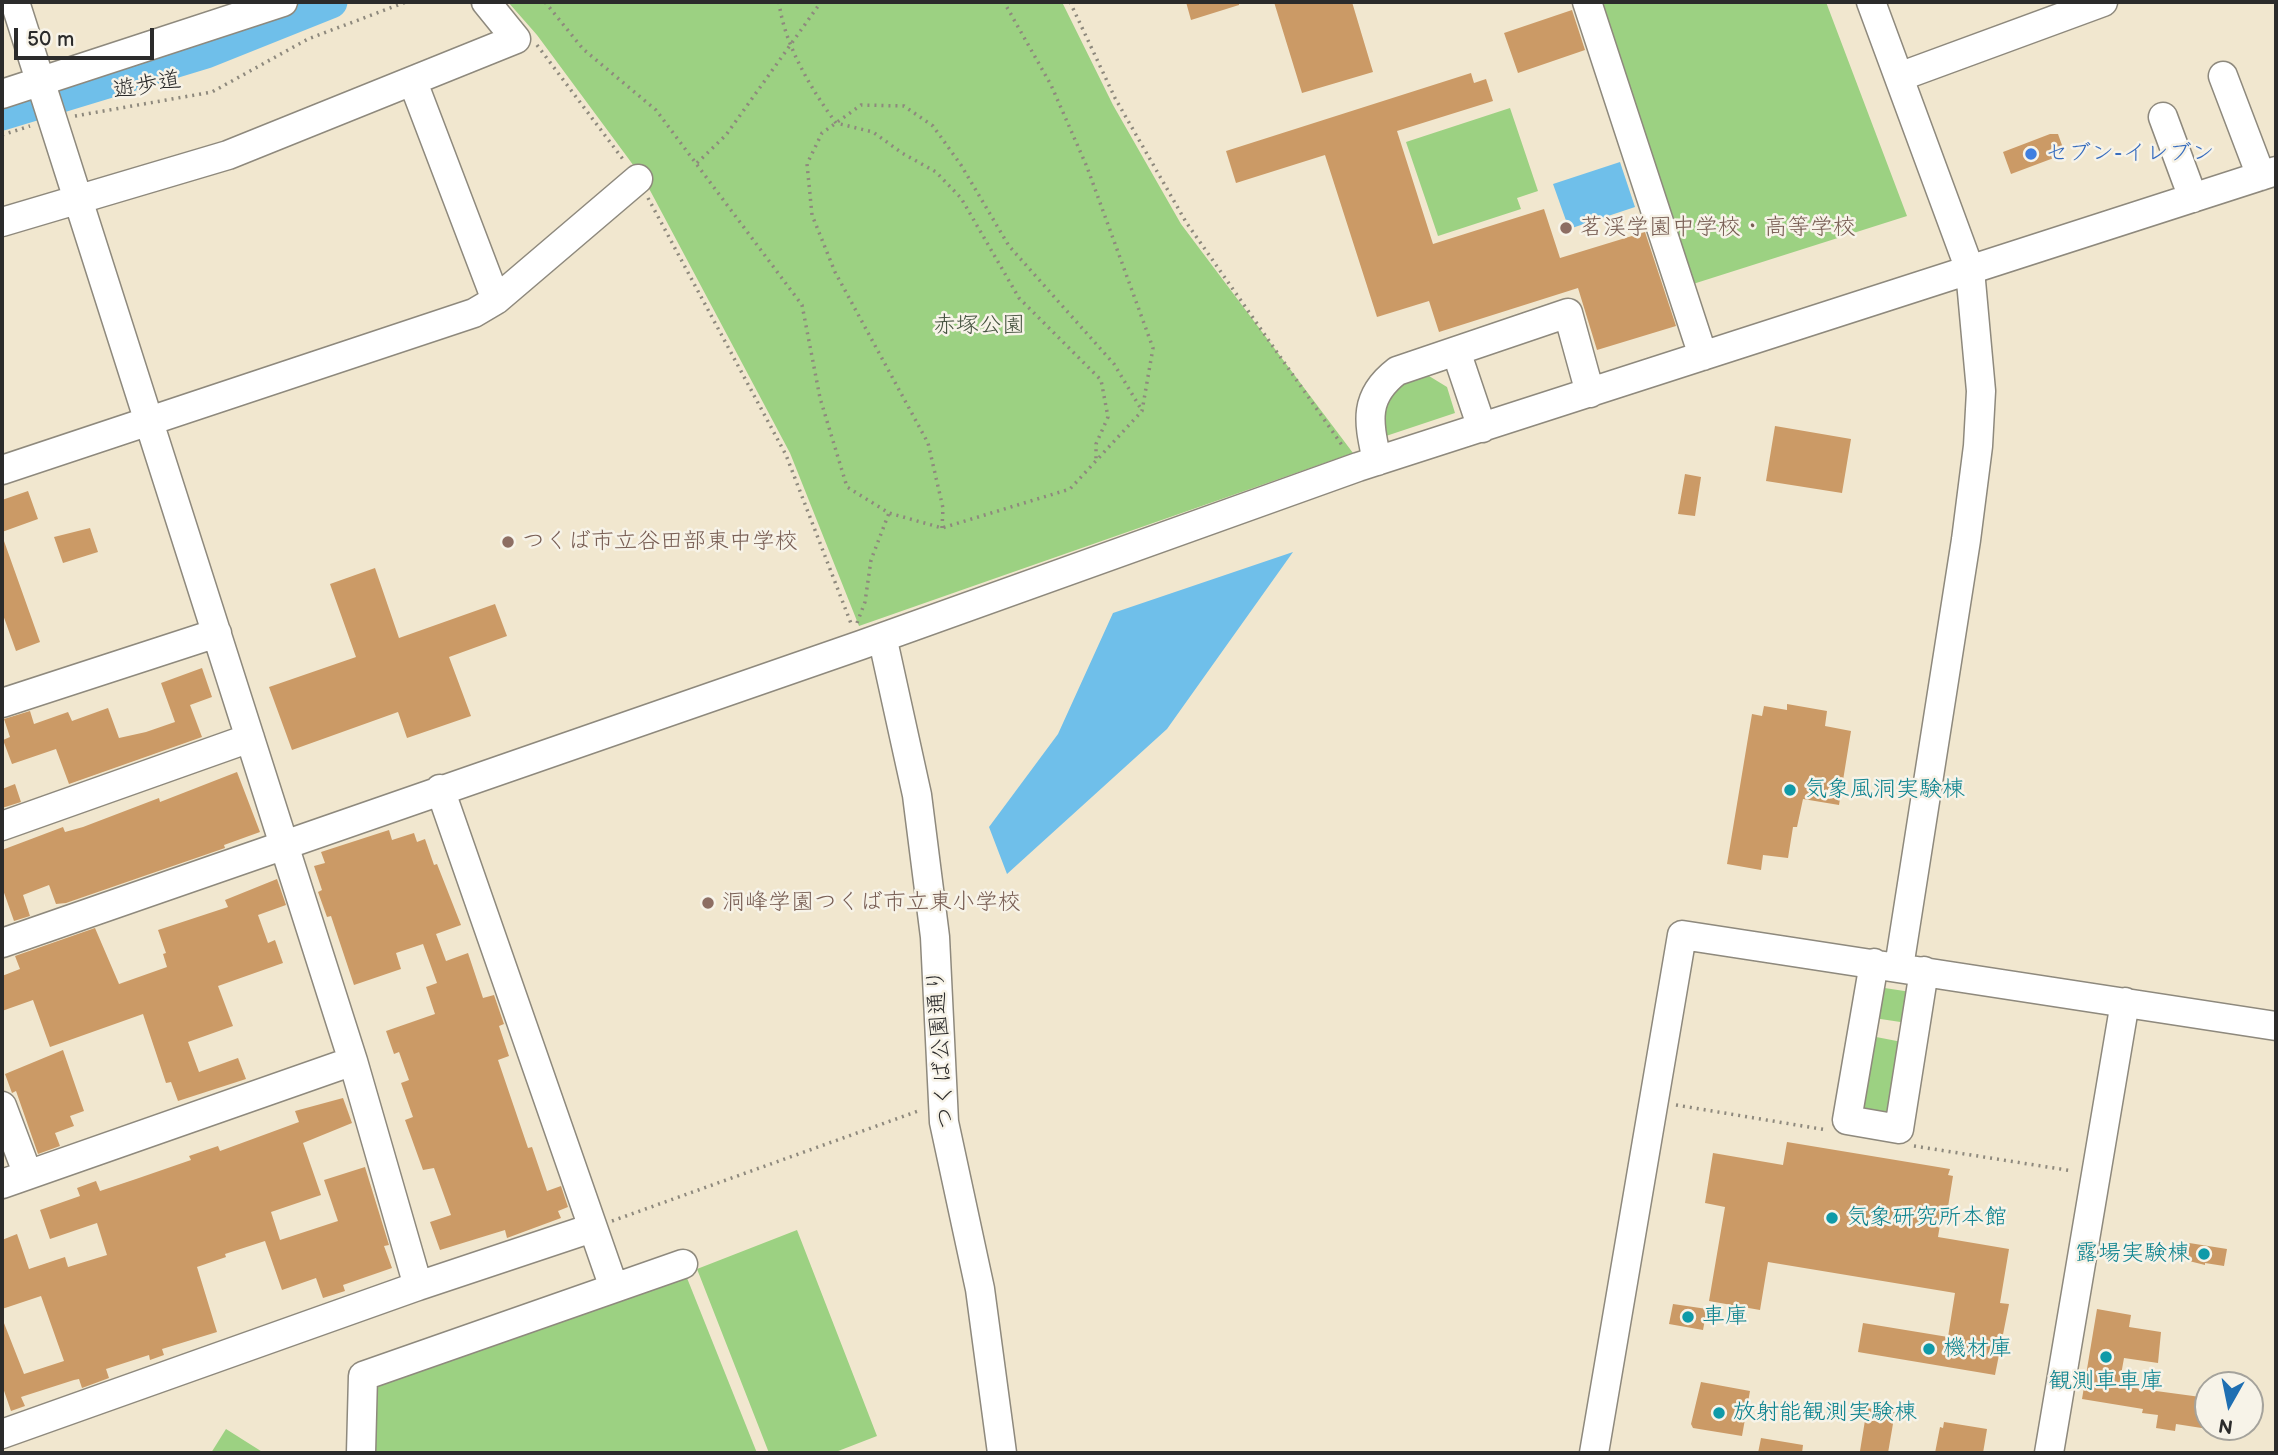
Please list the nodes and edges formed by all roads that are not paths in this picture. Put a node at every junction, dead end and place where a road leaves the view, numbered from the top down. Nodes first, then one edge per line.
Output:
1 (15, 2) edge
2 (283, 2) edge
3 (486, 2) edge
4 (1587, 2) edge
5 (1871, 2) edge
6 (2103, 2) edge
7 (2223, 76) dead end
8 (1899, 77) junction
9 (413, 82) junction
10 (2, 94) edge
11 (48, 103) junction
12 (2163, 117) dead end
13 (2269, 174) edge
14 (638, 180) road end
15 (2193, 198) junction
16 (78, 199) junction
17 (2, 222) edge
18 (1970, 270) junction
19 (496, 300) junction
20 (1456, 351) junction
21 (1703, 356) junction
22 (1590, 393) junction
23 (147, 422) junction
24 (1482, 428) junction
25 (1364, 460) junction
26 (2, 470) edge
27 (218, 633) junction
28 (884, 645) dead end
29 (2, 704) edge
30 (250, 738) junction
31 (440, 789) junction
32 (2, 826) edge
33 (284, 846) junction
34 (2, 943) edge
35 (1899, 967) junction
36 (2125, 1002) junction
37 (2276, 1026) edge
38 (353, 1061) junction
39 (2, 1106) edge
40 (15, 1180) edge
41 (592, 1228) junction
42 (683, 1264) dead end
43 (418, 1286) junction
44 (614, 1288) junction
45 (2, 1434) edge
46 (361, 1453) edge
47 (1002, 1453) edge
48 (1594, 1453) edge
49 (2049, 1453) edge

1 - 11 street
2 - 11 street
3 - 9 street
4 - 21 street
5 - 8 street
6 - 8 street
7 - 13 street
8 - 18 street
9 - 16 street
9 - 19 street
10 - 11 street
11 - 16 street
12 - 15 street
13 - 15 street
14 - 19 street
15 - 18 street
16 - 17 street
16 - 23 street
18 - 21 street
18 - 35 street
19 - 23 street
20 - 22 street
20 - 24 street
20 - 25 street
21 - 22 street
22 - 24 street
23 - 26 street
23 - 27 street
24 - 25 street
25 - 31 street
27 - 29 street
27 - 30 street
28 - 47 street, つくば公園通り
30 - 32 street
30 - 33 street
31 - 33 street
31 - 41 street
33 - 34 street
33 - 38 street
35 - 35 street
35 - 36 street
35 - 48 street
36 - 37 street
36 - 49 street
38 - 40 street
38 - 43 street
39 - 40 street
41 - 43 street
41 - 44 street
42 - 44 street
43 - 45 street
44 - 46 street

